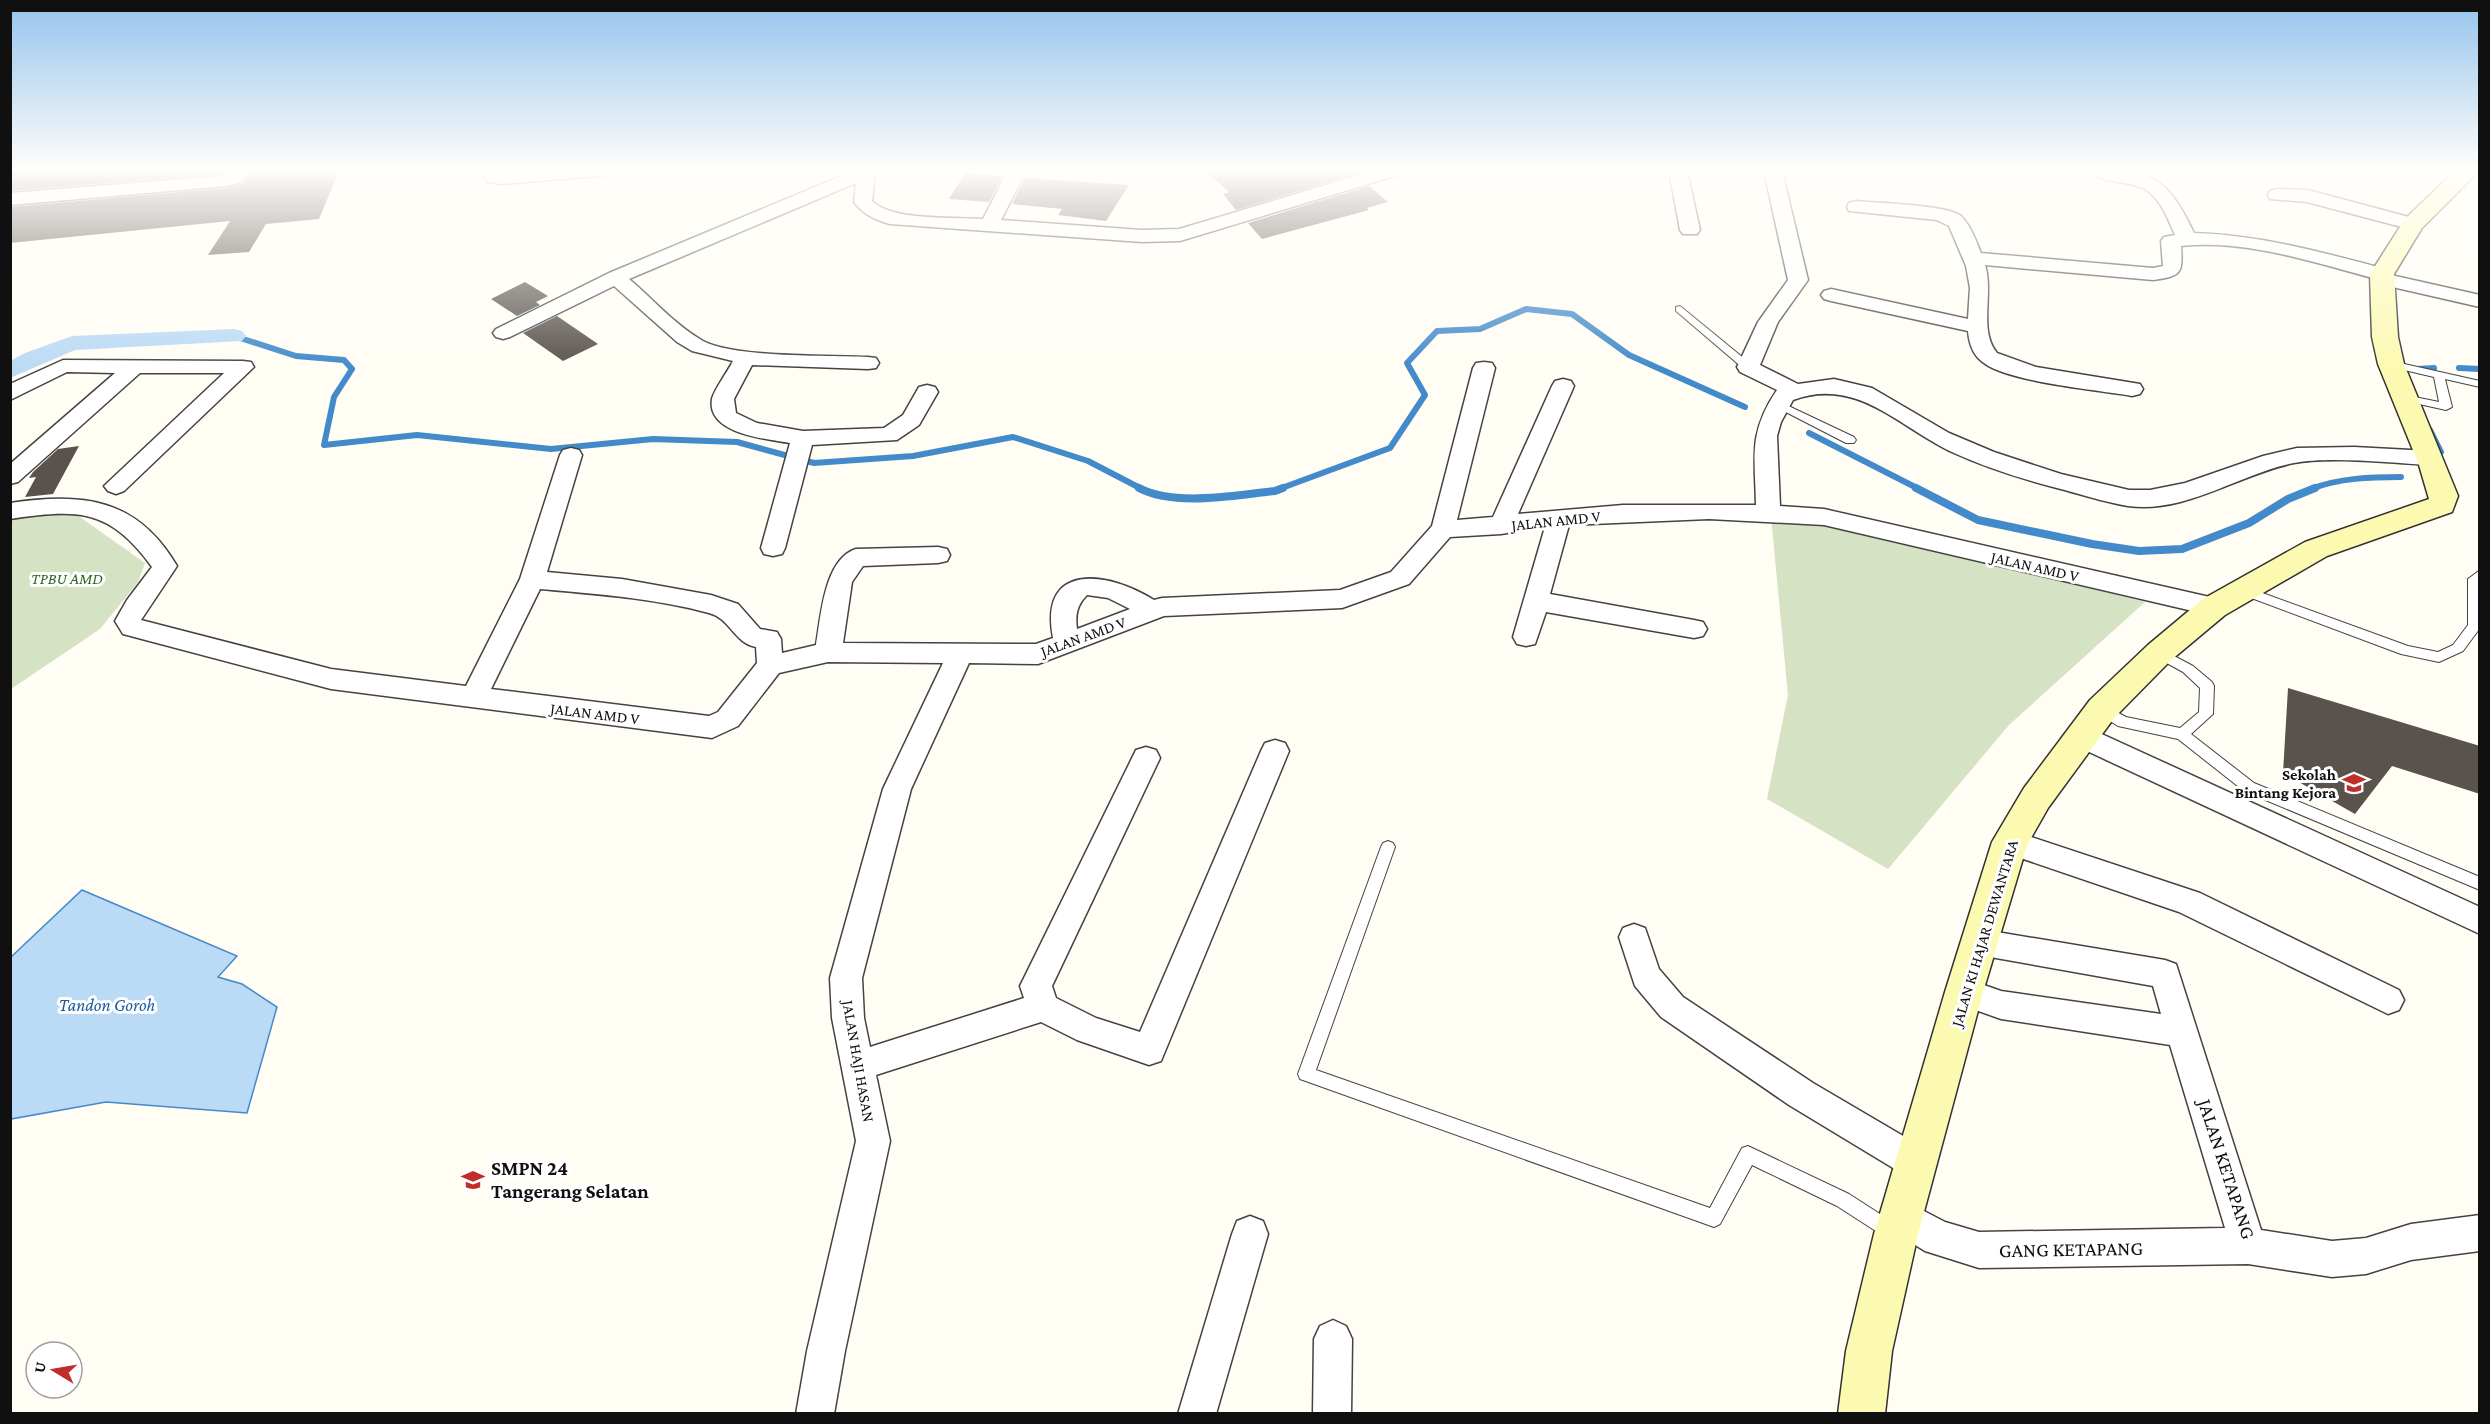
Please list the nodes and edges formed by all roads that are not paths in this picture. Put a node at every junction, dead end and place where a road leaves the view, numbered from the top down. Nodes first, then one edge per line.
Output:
1 (710, 237) edge
2 (1788, 237) edge
3 (1964, 237) edge
4 (2405, 237) edge
5 (2184, 239) joint
6 (1971, 258) junction
7 (616, 277) junction
8 (2382, 277) junction
9 (1831, 296) dead end
10 (2480, 301) edge
11 (1680, 309) dead end
12 (1978, 327) junction
13 (503, 333) dead end
14 (745, 358) junction
15 (868, 363) dead end
16 (2397, 365) junction
17 (135, 366) junction
18 (1748, 367) junction
19 (1484, 368) dead end
20 (2433, 372) junction
21 (2480, 384) edge
22 (1563, 386) dead end
23 (2132, 389) dead end
24 (927, 392) dead end
25 (10, 393) edge
26 (1788, 398) junction
27 (2409, 399) junction
28 (1850, 440) dead end
29 (800, 452) junction
30 (571, 455) dead end
31 (2432, 462) junction
32 (10, 477) edge
33 (116, 486) dead end
34 (10, 511) edge
35 (1768, 512) junction
36 (1559, 519) junction
37 (1501, 526) junction
38 (1443, 529) junction
39 (773, 548) dead end
40 (938, 555) dead end
41 (2480, 574) edge
42 (532, 579) junction
43 (2228, 598) junction
44 (1536, 601) junction
45 (1152, 611) junction
46 (1694, 628) dead end
47 (1526, 638) dead end
48 (1067, 643) junction
49 (828, 652) junction
50 (961, 652) junction
51 (2159, 653) junction
52 (770, 665) junction
53 (473, 698) junction
54 (2092, 723) junction
55 (2181, 734) junction
56 (1275, 751) dead end
57 (1146, 758) dead end
58 (2010, 842) junction
59 (1388, 847) dead end
60 (2480, 884) edge
61 (2480, 921) edge
62 (1634, 937) dead end
63 (1979, 942) junction
64 (1964, 992) junction
65 (2388, 1000) dead end
66 (1043, 1007) junction
67 (2183, 1032) junction
68 (858, 1066) junction
69 (1915, 1162) junction
70 (1898, 1225) junction
71 (2480, 1233) edge
72 (1251, 1234) dead end
73 (2248, 1246) junction
74 (1333, 1339) dead end
75 (815, 1413) edge
76 (1197, 1413) edge
77 (1332, 1413) edge
78 (1861, 1413) edge

1 - 7 street
2 - 18 street
3 - 6 street
4 - 8 main road
5 - 6 street
5 - 8 street
6 - 12 street
7 - 13 street
7 - 14 street
8 - 10 street
8 - 16 main road, JALAN KI HAJAR DEWANTARA
9 - 12 street
11 - 18 lane
12 - 23 street
14 - 15 street
14 - 29 street
16 - 20 lane
16 - 27 main road, JALAN KI HAJAR DEWANTARA
17 - 25 street
17 - 32 street
17 - 33 street
18 - 26 street
19 - 38 street
20 - 21 lane
20 - 27 lane
22 - 37 street
24 - 29 street
26 - 28 lane
26 - 31 street
26 - 35 street
27 - 31 main road, JALAN KI HAJAR DEWANTARA
29 - 39 street
30 - 42 street
31 - 43 main road, JALAN KI HAJAR DEWANTARA
34 - 53 street, JALAN AMD V
35 - 36 street, JALAN AMD V
35 - 43 street, JALAN AMD V
36 - 37 street, JALAN AMD V
36 - 44 street
37 - 38 street, JALAN AMD V
38 - 45 street, JALAN AMD V
40 - 49 street
41 - 43 lane
42 - 52 street
42 - 53 street
43 - 51 main road, JALAN KI HAJAR DEWANTARA
44 - 46 street
44 - 47 street
45 - 48 street, JALAN AMD V
45 - 48 street
48 - 50 street, JALAN AMD V
49 - 50 street, JALAN AMD V
49 - 52 street, JALAN AMD V
50 - 68 street, JALAN HAJI HASAN
51 - 54 main road, JALAN KI HAJAR DEWANTARA
51 - 55 lane
52 - 53 street, JALAN AMD V
54 - 55 lane
54 - 58 main road, JALAN KI HAJAR DEWANTARA
54 - 61 street
55 - 60 lane
56 - 66 street
57 - 66 street
58 - 63 main road, JALAN KI HAJAR DEWANTARA
58 - 65 street
59 - 70 lane
62 - 69 street
63 - 64 main road, JALAN KI HAJAR DEWANTARA
63 - 67 street, JALAN KETAPANG
64 - 67 street
64 - 69 main road, JALAN KI HAJAR DEWANTARA
66 - 68 street
67 - 73 street, JALAN KETAPANG
68 - 75 street, JALAN HAJI HASAN
69 - 70 main road, JALAN KI HAJAR DEWANTARA
70 - 73 street, GANG KETAPANG
70 - 78 main road, JALAN KI HAJAR DEWANTARA
71 - 73 street, JALAN KETAPANG
72 - 76 street
74 - 77 street

